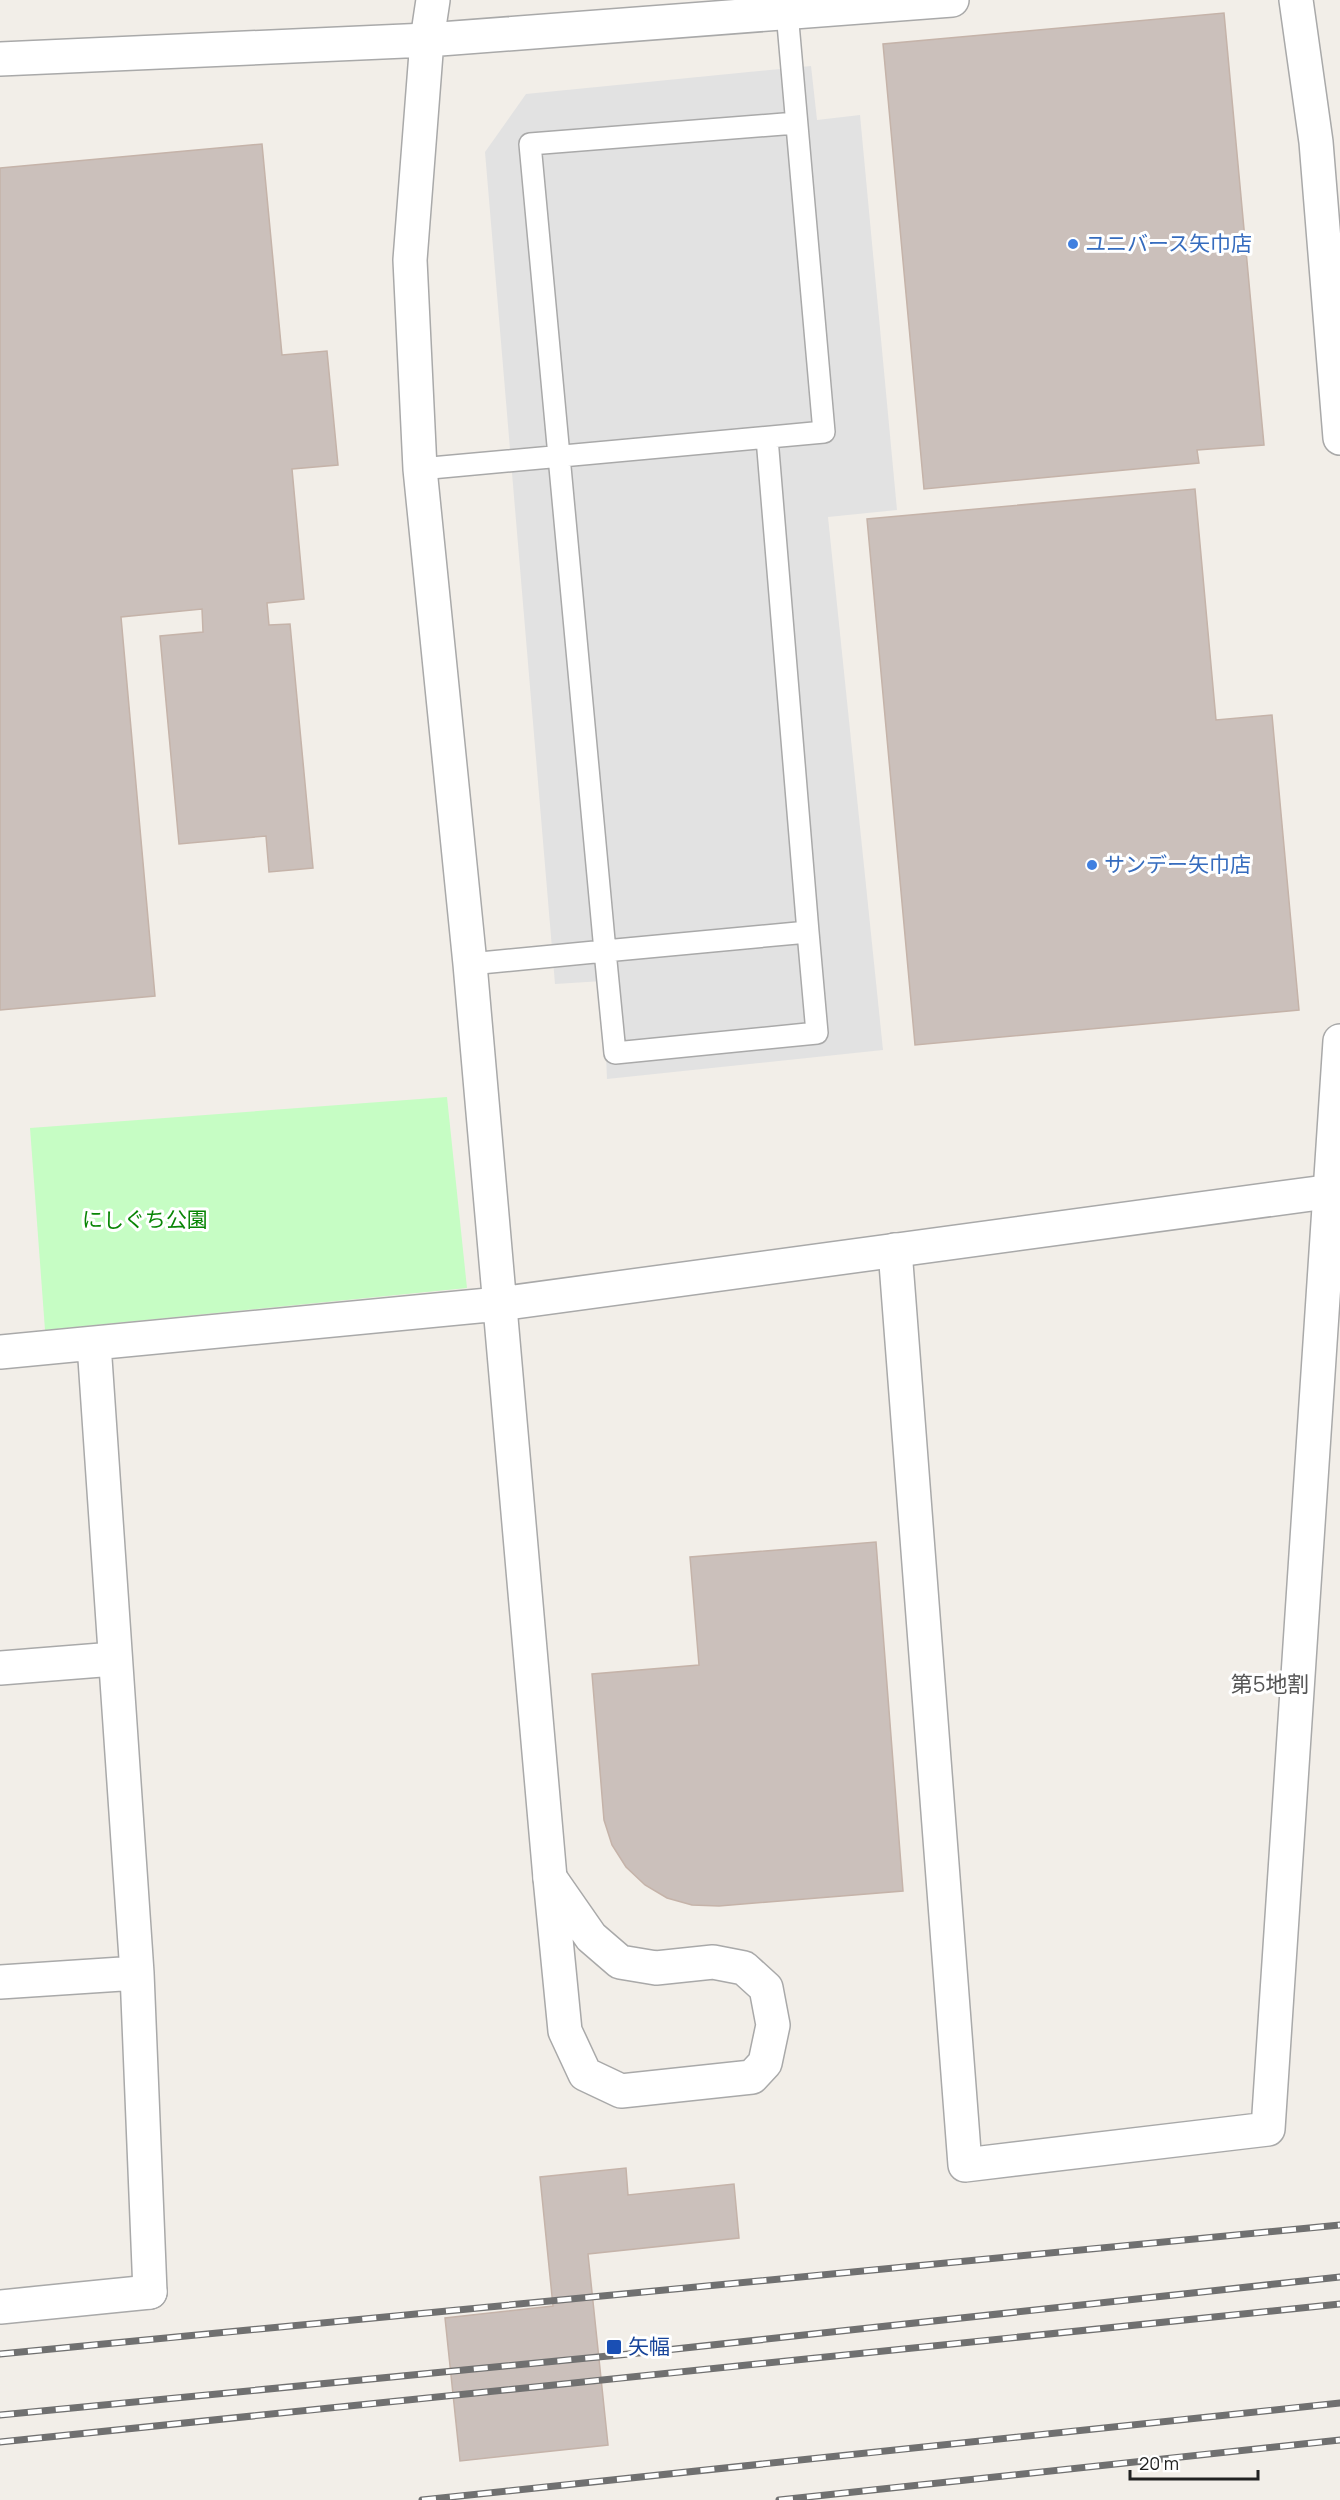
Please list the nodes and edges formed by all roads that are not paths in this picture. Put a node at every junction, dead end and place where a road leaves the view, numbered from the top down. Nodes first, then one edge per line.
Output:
1 (433, 0) edge
2 (952, 0) edge
3 (1296, 0) edge
4 (787, 12) junction
5 (427, 40) junction
6 (0, 59) edge
7 (796, 123) junction
8 (766, 438) junction
9 (1340, 438) edge
10 (558, 456) junction
11 (420, 469) junction
12 (808, 932) junction
13 (604, 951) junction
14 (470, 964) junction
15 (1340, 1041) edge
16 (1335, 1190) edge
17 (895, 1250) junction
18 (499, 1304) junction
19 (94, 1344) junction
20 (0, 1352) edge
21 (114, 1659) junction
22 (0, 1668) edge
23 (550, 1878) junction
24 (136, 1973) junction
25 (0, 1982) edge
26 (0, 2307) edge

1 - 5 street
2 - 4 street
3 - 9 street
4 - 5 street
4 - 7 lane
5 - 6 street
5 - 11 street
7 - 8 lane
7 - 10 lane
8 - 10 lane
8 - 12 lane
10 - 11 lane
10 - 13 lane
11 - 14 street
12 - 13 lane
12 - 13 lane
13 - 14 lane
14 - 18 street
15 - 16 street
16 - 17 street
16 - 17 street
17 - 18 street
18 - 19 street
18 - 23 street
19 - 20 street
19 - 21 street
21 - 22 street
21 - 24 street
23 - 23 street
24 - 25 street
24 - 26 street

